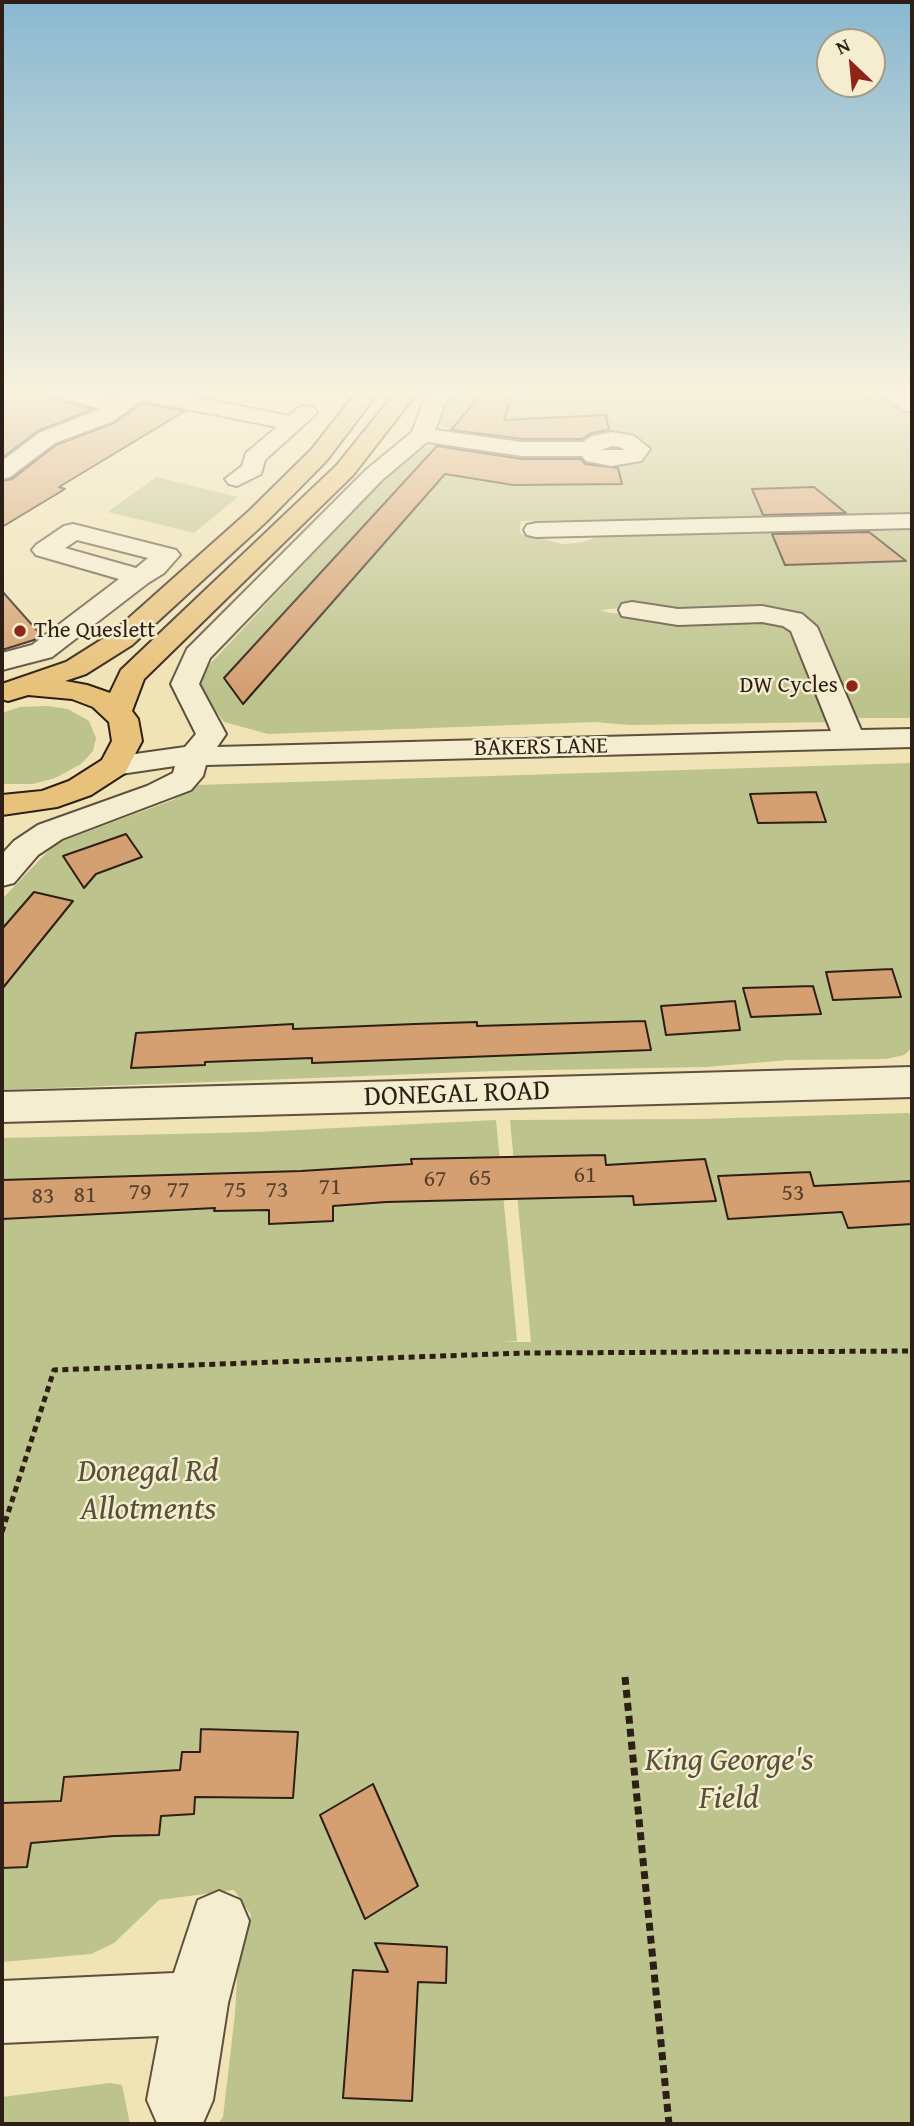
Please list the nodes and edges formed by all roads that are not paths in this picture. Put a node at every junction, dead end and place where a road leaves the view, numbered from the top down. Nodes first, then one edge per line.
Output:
1 (286, 488) edge
2 (326, 488) edge
3 (361, 488) edge
4 (912, 521) edge
5 (536, 530) dead end
6 (187, 579) junction
7 (632, 610) dead end
8 (2, 662) edge
9 (5, 693) edge
10 (117, 711) junction
11 (912, 738) edge
12 (850, 740) junction
13 (120, 753) junction
14 (181, 756) junction
15 (46, 800) junction
16 (2, 805) edge
17 (2, 823) edge
18 (2, 874) edge
19 (912, 1082) edge
20 (2, 1107) edge
21 (219, 1921) dead end
22 (197, 2003) junction
23 (2, 2012) edge
24 (180, 2101) dead end

1 - 6 highway
2 - 10 highway
3 - 14 street
4 - 5 street
6 - 8 street
6 - 9 highway
7 - 12 street
9 - 10 highway
10 - 13 highway
11 - 12 street, BAKERS LANE
12 - 14 street, BAKERS LANE
13 - 14 street, BAKERS LANE
13 - 15 highway
14 - 18 street
15 - 16 highway
15 - 17 highway
19 - 20 street, DONEGAL ROAD
21 - 22 street
22 - 23 street
22 - 24 street

